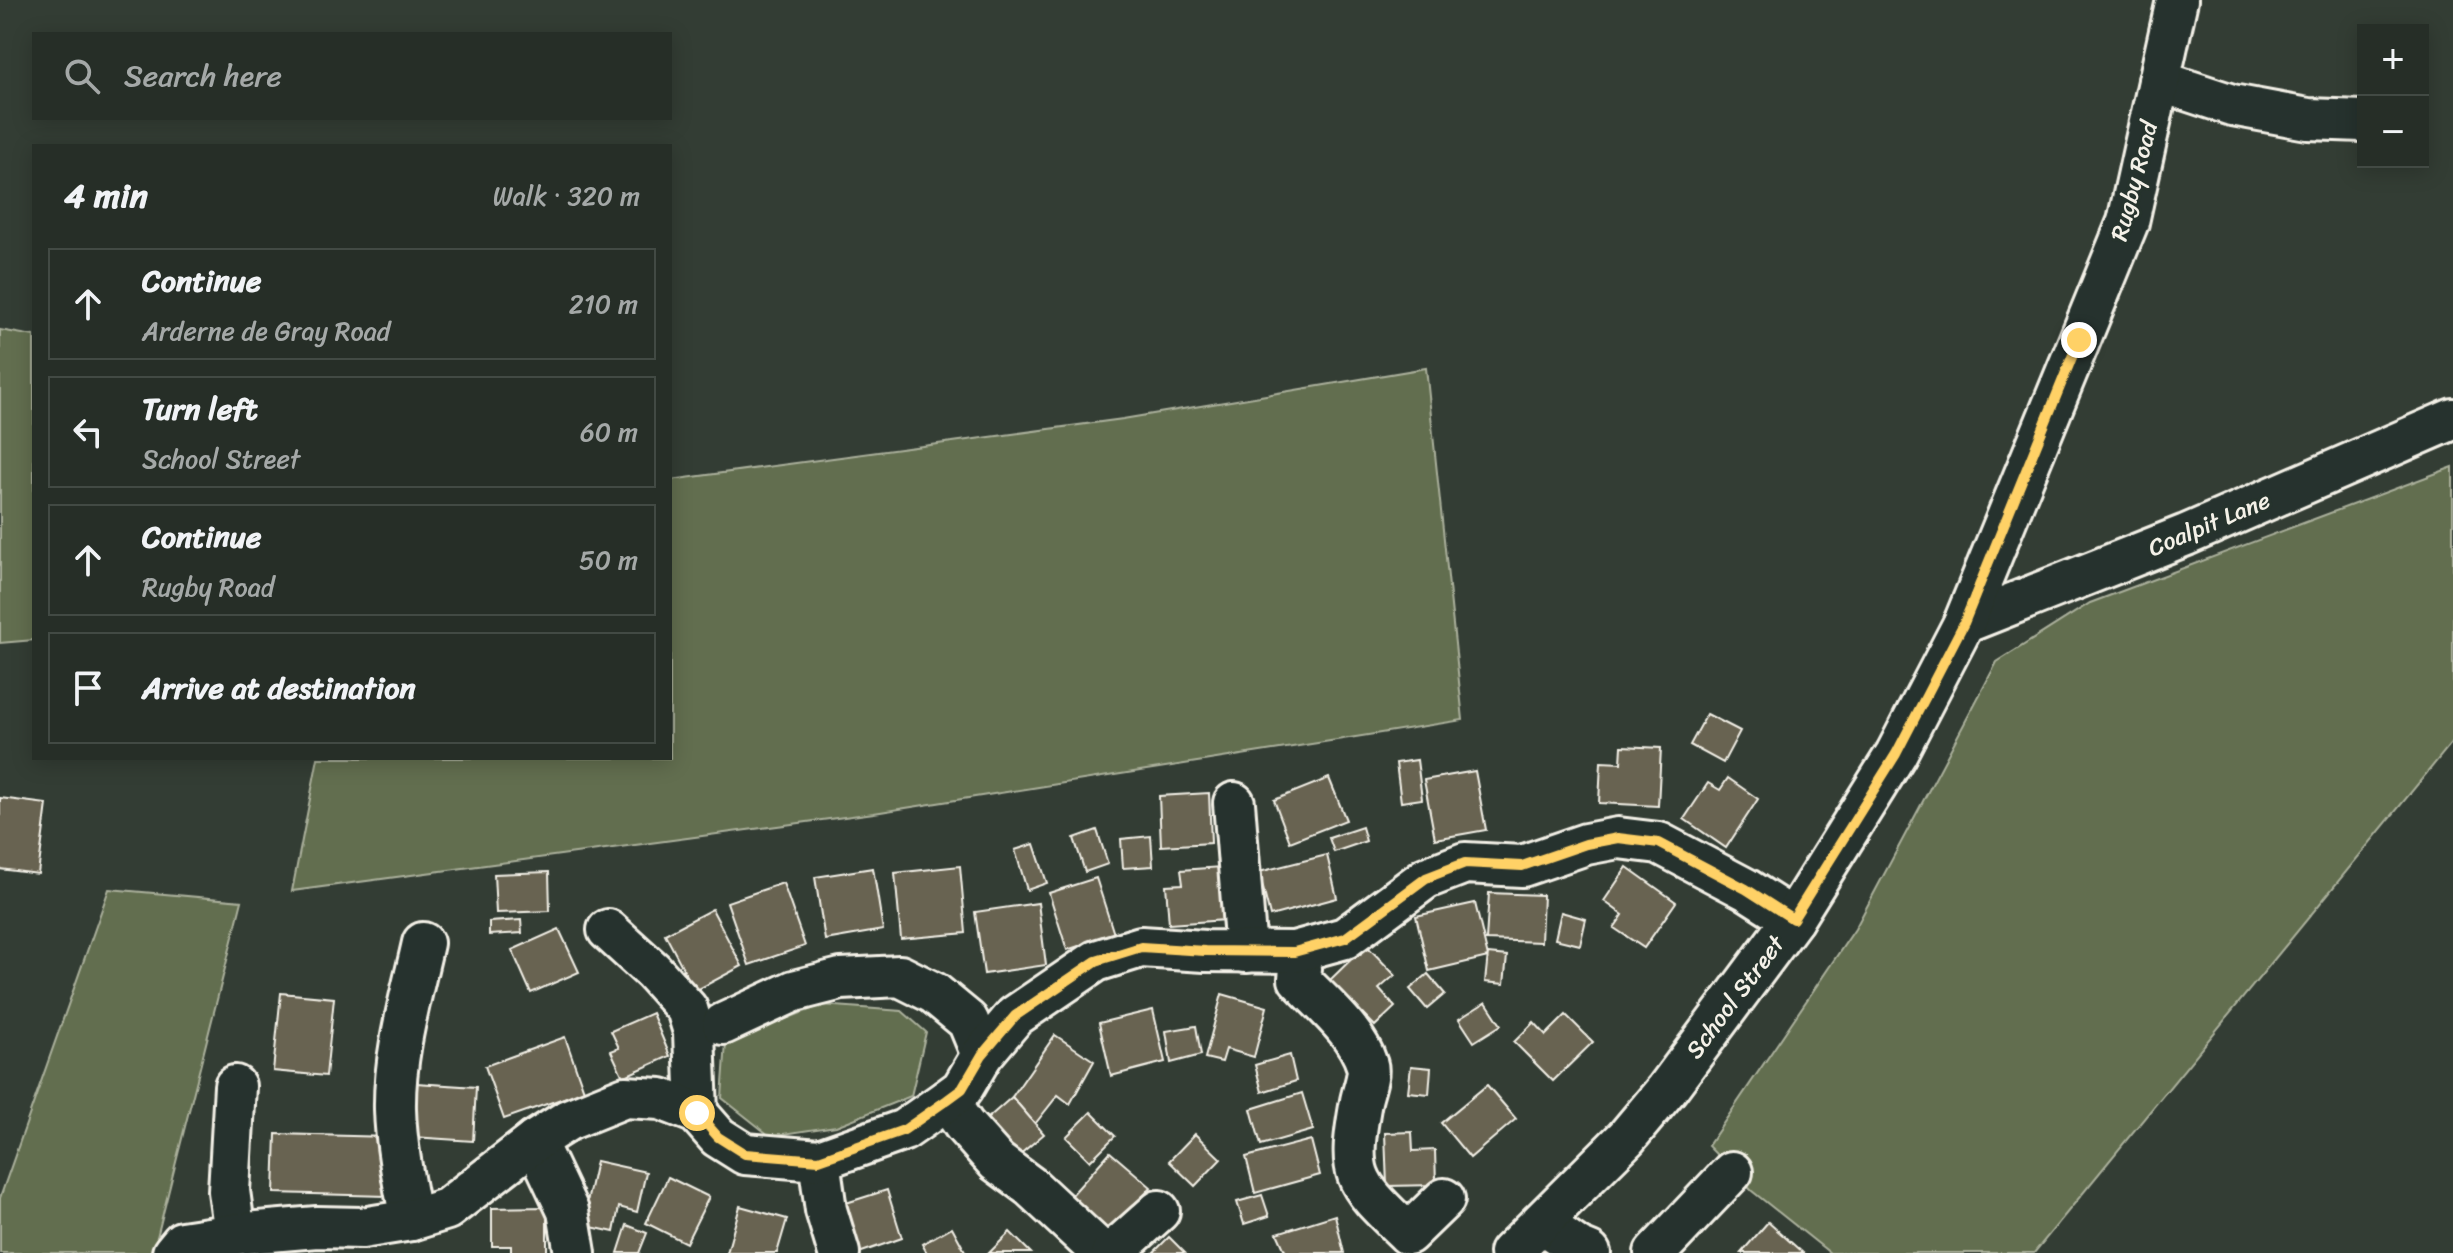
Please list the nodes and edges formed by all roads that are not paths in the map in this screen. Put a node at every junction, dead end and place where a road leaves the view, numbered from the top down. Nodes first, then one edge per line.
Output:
1 (2177, 0) edge
2 (2159, 81) junction
3 (2357, 121) edge
4 (2453, 419) edge
5 (1964, 623) junction
6 (1234, 803) dead end
7 (1793, 919) junction
8 (608, 930) dead end
9 (423, 943) dead end
10 (1246, 952) junction
11 (1294, 952) junction
12 (723, 1024) dead end
13 (982, 1055) junction
14 (235, 1086) dead end
15 (947, 1100) junction
16 (697, 1113) junction
17 (535, 1141) junction
18 (819, 1160) junction
19 (1732, 1172) dead end
20 (1444, 1199) dead end
21 (1159, 1211) dead end
22 (411, 1220) junction
23 (1542, 1223) junction
24 (235, 1234) junction
25 (1399, 1244) edge
26 (173, 1253) edge
27 (575, 1253) edge
28 (839, 1253) edge
29 (1102, 1253) edge
30 (1112, 1253) edge
31 (1510, 1253) edge
32 (1590, 1253) edge
33 (1655, 1253) edge

1 - 2 street, Rugby Road
2 - 3 street
2 - 5 street, Rugby Road
4 - 5 street, Coalpit Lane
5 - 7 street, School Street
6 - 10 street
7 - 11 street
7 - 23 street, School Street
8 - 16 street
9 - 22 street
10 - 11 street
10 - 13 street
11 - 25 street
12 - 13 street
13 - 15 street
14 - 24 street
15 - 18 street
15 - 29 street
16 - 17 street
16 - 18 street
17 - 22 street
17 - 27 street
18 - 28 street
19 - 33 street
20 - 25 street
21 - 30 street
22 - 24 street
23 - 31 street, School Street
23 - 32 street
24 - 26 street

